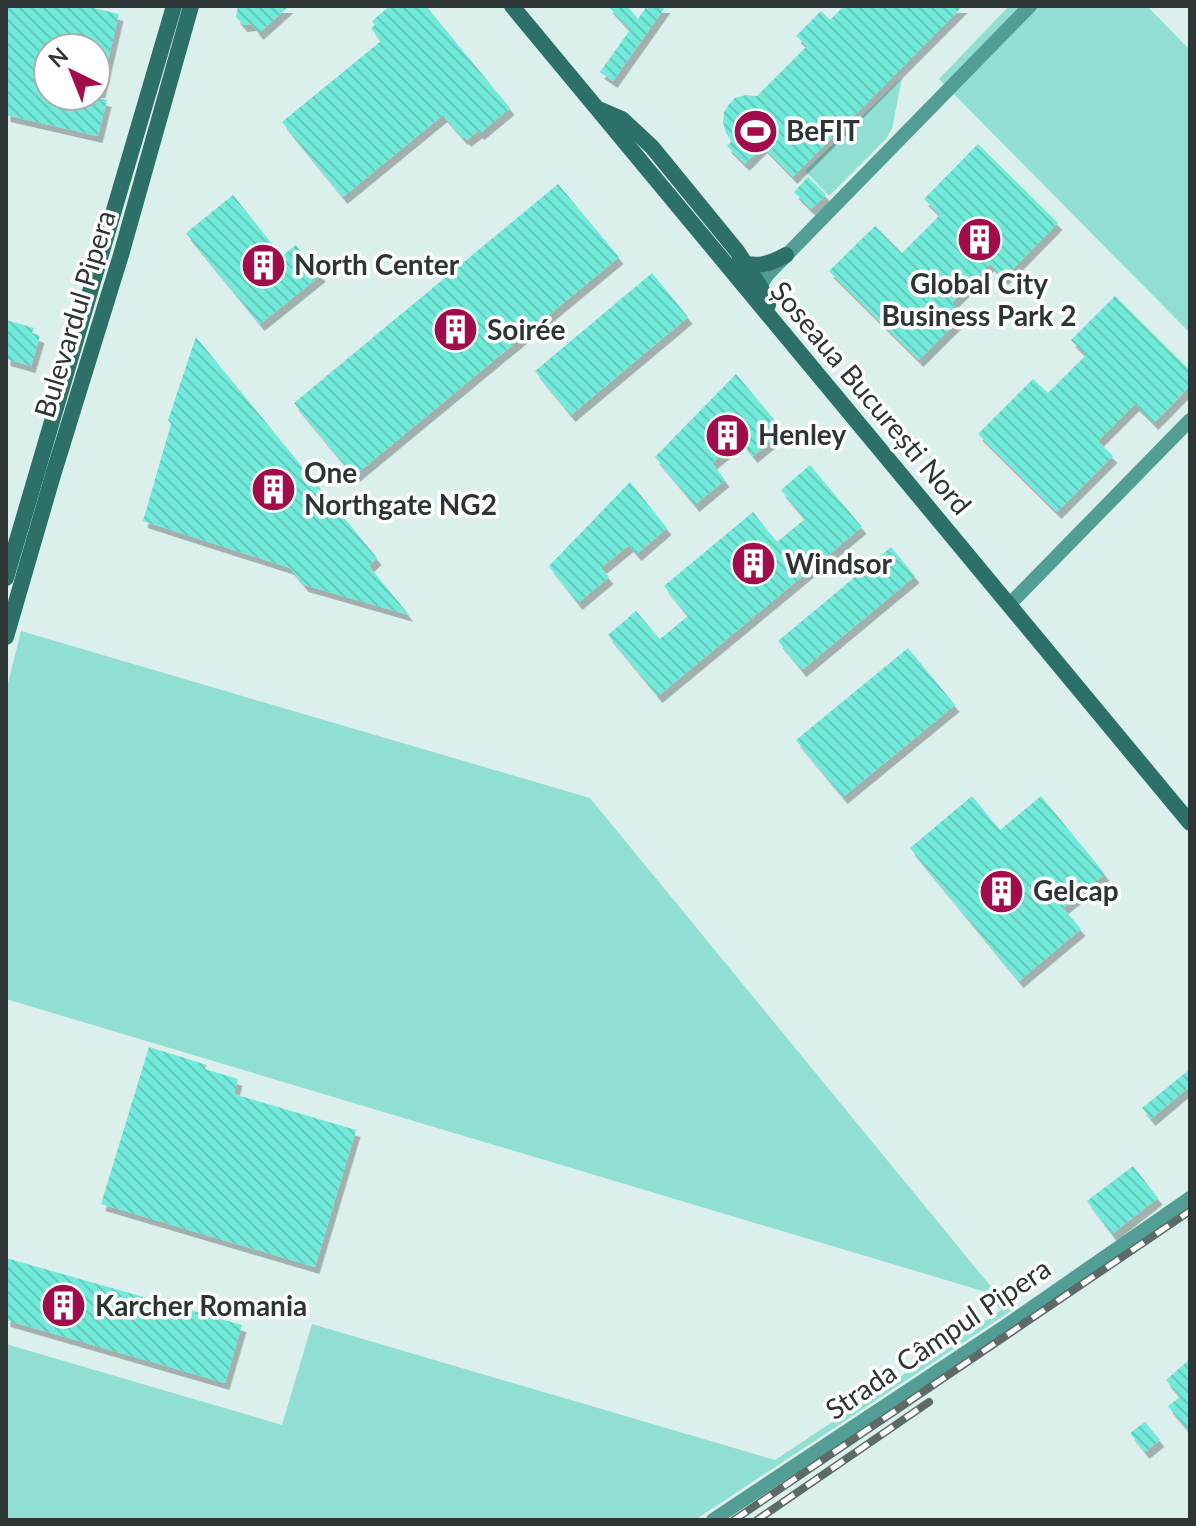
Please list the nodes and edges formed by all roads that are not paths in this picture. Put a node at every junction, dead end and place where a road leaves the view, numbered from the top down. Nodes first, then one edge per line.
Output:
1 (174, 6) edge
2 (191, 6) edge
3 (512, 6) edge
4 (1030, 6) edge
5 (598, 109) junction
6 (710, 245) junction
7 (786, 255) junction
8 (747, 264) junction
9 (761, 288) junction
10 (761, 306) junction
11 (779, 328) junction
12 (1190, 420) edge
13 (6, 578) edge
14 (1009, 605) junction
15 (6, 637) edge
16 (1190, 823) edge
17 (1190, 1198) edge
18 (713, 1520) edge

1 - 13 main road, Bulevardul Pipera
2 - 15 main road, Bulevardul Pipera
3 - 5 main road, Șoseaua București Nord
4 - 7 street
5 - 6 main road, Șoseaua București Nord
5 - 8 main road
6 - 8 main road
6 - 10 main road, Șoseaua București Nord
7 - 8 main road
7 - 9 street
8 - 9 main road
9 - 10 street
9 - 11 main road
10 - 11 main road, Șoseaua București Nord
11 - 14 main road, Șoseaua București Nord
12 - 14 street
14 - 16 main road, Șoseaua București Nord
17 - 18 street, Strada Câmpul Pipera

